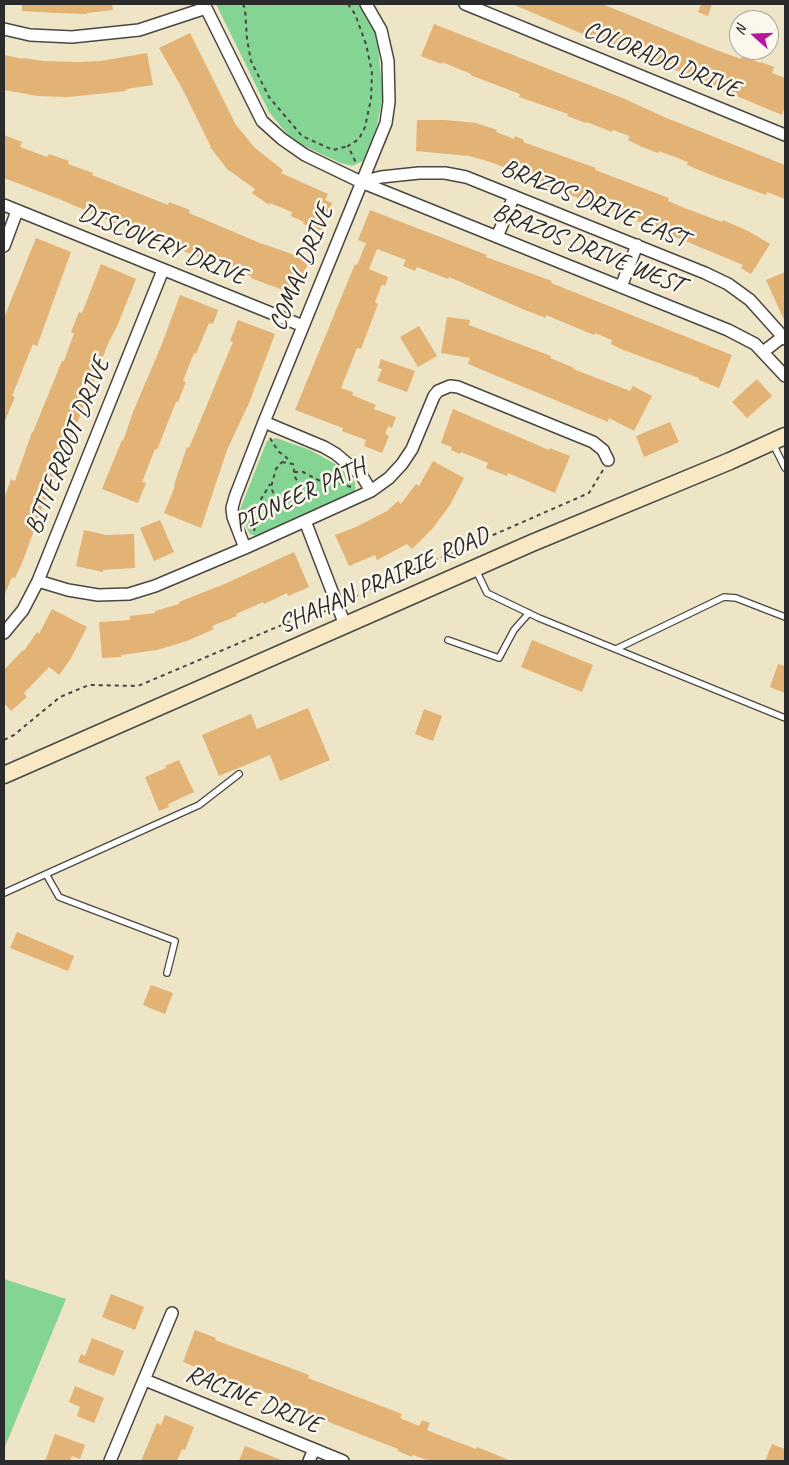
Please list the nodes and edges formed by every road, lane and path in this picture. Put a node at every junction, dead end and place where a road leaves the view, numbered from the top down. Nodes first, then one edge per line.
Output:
1 (243, 4) edge
2 (348, 4) edge
3 (366, 4) edge
4 (465, 4) edge
5 (205, 6) edge
6 (4, 29) edge
7 (785, 135) edge
8 (348, 146) junction
9 (357, 165) dead end
10 (361, 182) junction
11 (514, 196) junction
12 (4, 206) edge
13 (17, 211) junction
14 (497, 237) junction
15 (637, 245) junction
16 (4, 246) edge
17 (163, 270) junction
18 (621, 287) junction
19 (303, 326) junction
20 (785, 337) edge
21 (763, 352) junction
22 (785, 376) edge
23 (264, 422) junction
24 (270, 438) dead end
25 (779, 439) edge
26 (608, 460) joint
27 (289, 463) junction
28 (785, 468) edge
29 (294, 472) junction
30 (272, 483) junction
31 (354, 488) dead end
32 (371, 491) junction
33 (305, 521) junction
34 (253, 533) dead end
35 (245, 548) junction
36 (475, 568) junction
37 (38, 581) junction
38 (338, 606) junction
39 (529, 613) junction
40 (785, 617) edge
41 (345, 625) junction
42 (4, 634) edge
43 (448, 640) dead end
44 (616, 650) junction
45 (785, 718) edge
46 (4, 740) edge
47 (239, 774) dead end
48 (4, 775) edge
49 (46, 874) junction
50 (4, 893) edge
51 (167, 972) dead end
52 (172, 1313) dead end
53 (145, 1380) junction
54 (314, 1449) junction
55 (110, 1461) edge
56 (309, 1461) edge
57 (343, 1461) edge

1 - 8 path
2 - 8 path
3 - 10 street, COMAL DRIVE
4 - 7 street, COLORADO DRIVE
5 - 6 street
5 - 10 street, BRAZOS DRIVE WEST
8 - 9 path
10 - 11 street, BRAZOS DRIVE EAST
10 - 14 street, BRAZOS DRIVE WEST
10 - 19 street, COMAL DRIVE
11 - 14 street
11 - 15 street, BRAZOS DRIVE EAST
12 - 13 street, DISCOVERY DRIVE
13 - 16 street
13 - 17 street, DISCOVERY DRIVE
14 - 18 street, BRAZOS DRIVE WEST
15 - 18 street
15 - 20 street, BRAZOS DRIVE EAST
17 - 19 street, DISCOVERY DRIVE
17 - 37 street, BITTERROOT DRIVE
18 - 21 street, BRAZOS DRIVE WEST
19 - 23 street, COMAL DRIVE
20 - 21 street
21 - 22 street, BRAZOS DRIVE WEST
23 - 32 street
23 - 35 street, COMAL DRIVE
24 - 27 path
25 - 28 lane
25 - 36 street, SHAHAN PRAIRIE ROAD
26 - 32 street, PIONEER PATH
26 - 38 path
27 - 29 path
27 - 30 path
29 - 30 path
29 - 31 path
30 - 34 path
32 - 33 street, PIONEER PATH
33 - 35 street, PIONEER PATH
33 - 38 street
35 - 37 street, PIONEER PATH
36 - 39 lane
36 - 41 street, SHAHAN PRAIRIE ROAD
37 - 42 street, BITTERROOT DRIVE
38 - 41 street
38 - 46 path
39 - 43 lane
39 - 44 lane
40 - 44 lane
41 - 48 street, SHAHAN PRAIRIE ROAD
44 - 45 lane
47 - 49 lane
49 - 50 lane
49 - 51 lane
52 - 53 street
53 - 54 street, RACINE DRIVE
53 - 55 street
54 - 56 street
54 - 57 street, RACINE DRIVE

